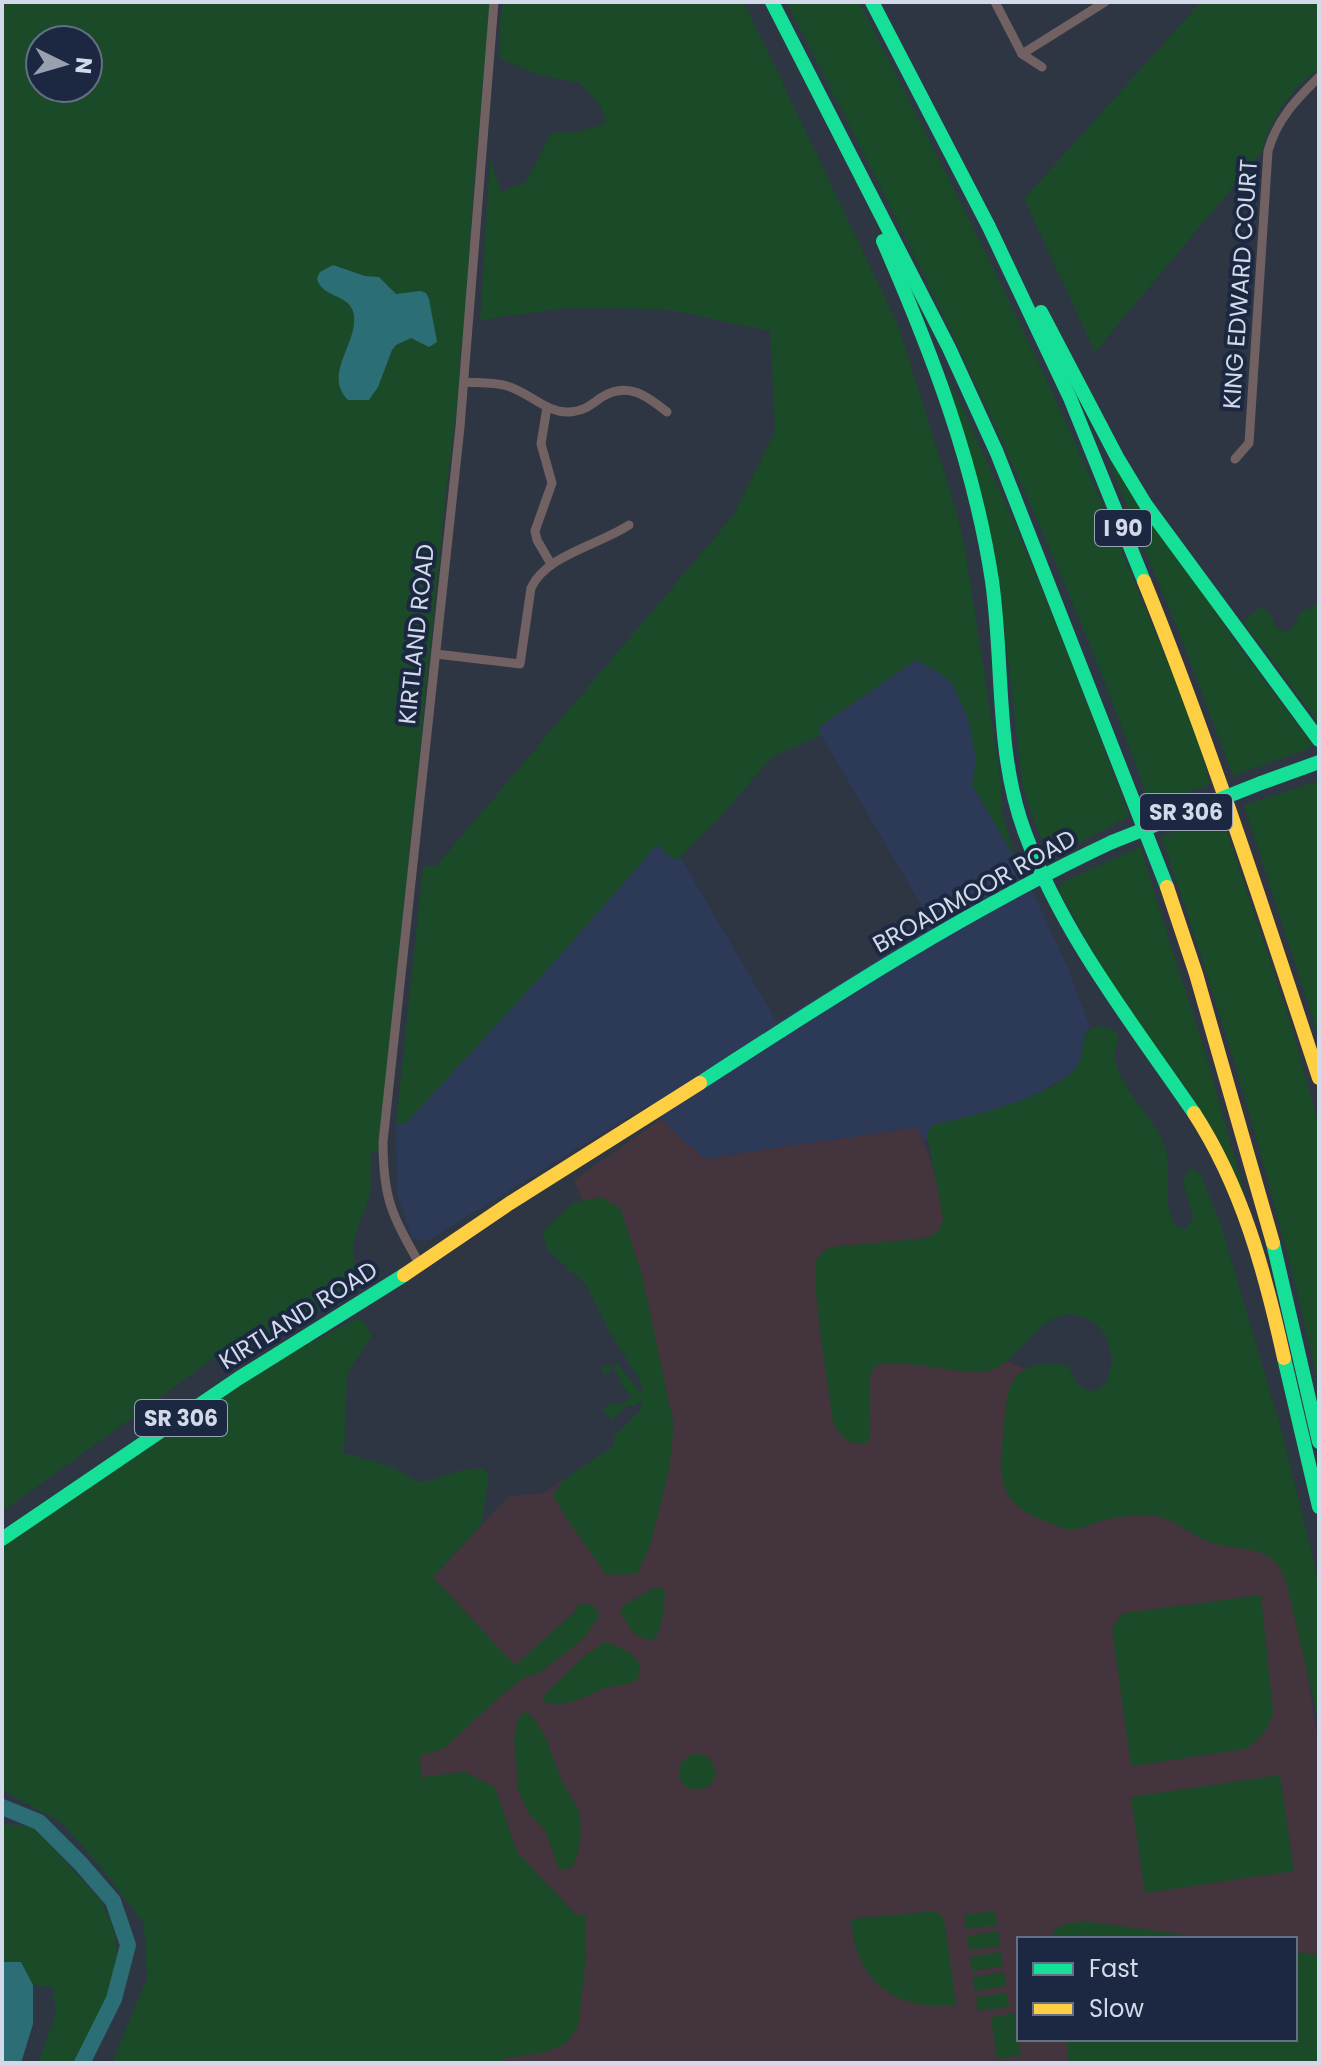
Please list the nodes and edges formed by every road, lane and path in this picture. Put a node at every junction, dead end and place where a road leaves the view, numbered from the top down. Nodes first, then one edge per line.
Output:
1 (494, 2) edge
2 (772, 2) edge
3 (872, 2) edge
4 (995, 2) edge
5 (1105, 2) edge
6 (1022, 54) junction
7 (1042, 67) dead end
8 (1319, 77) edge
9 (811, 79) junction
10 (933, 119) junction
11 (464, 382) junction
12 (547, 407) junction
13 (667, 412) dead end
14 (1235, 459) dead end
15 (629, 525) dead end
16 (551, 564) junction
17 (436, 654) junction
18 (1319, 740) edge
19 (1319, 762) edge
20 (1044, 874) junction
21 (1319, 1078) edge
22 (672, 1102) joint
23 (419, 1263) junction
24 (1319, 1442) edge
25 (1319, 1507) edge
26 (2, 1539) edge

1 - 11 street, KIRTLAND ROAD
2 - 9 main road
3 - 10 main road, I 90
4 - 6 street
5 - 6 street
6 - 7 street
8 - 14 street, KING EDWARD COURT
9 - 20 main road
9 - 24 main road
10 - 18 main road
10 - 21 main road, I 90
11 - 12 street
11 - 17 street, KIRTLAND ROAD
12 - 13 street
12 - 16 street
15 - 16 street
16 - 17 street
17 - 23 street, KIRTLAND ROAD
19 - 20 main road, BROADMOOR ROAD / SR 306, bridge
20 - 22 main road, BROADMOOR ROAD / SR 306
20 - 25 main road
22 - 23 main road, KIRTLAND ROAD / SR 306
23 - 26 main road, KIRTLAND ROAD / SR 306

